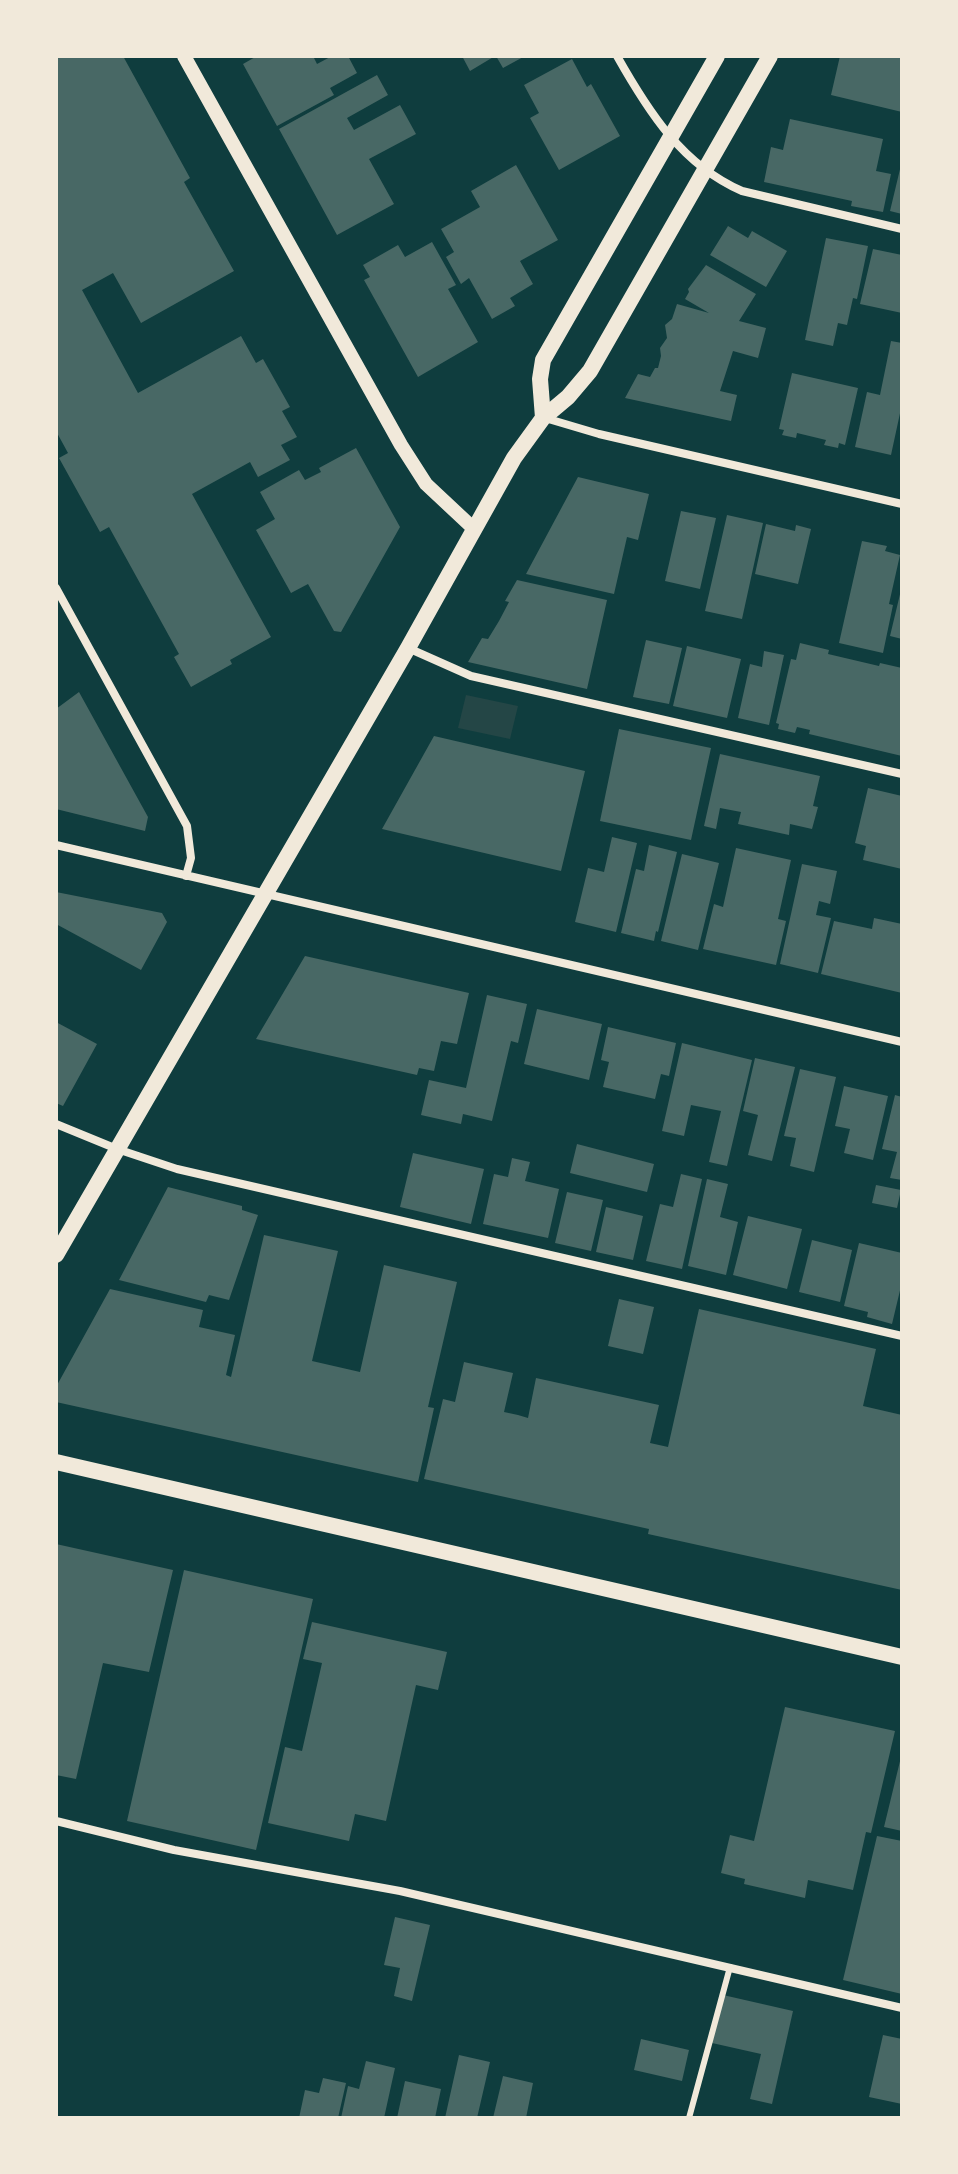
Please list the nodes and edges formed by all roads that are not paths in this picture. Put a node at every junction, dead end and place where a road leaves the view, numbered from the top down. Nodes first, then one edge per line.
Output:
1 (184, 56) edge
2 (617, 56) edge
3 (717, 56) edge
4 (770, 56) edge
5 (670, 138) junction
6 (705, 169) junction
7 (902, 229) edge
8 (543, 418) junction
9 (902, 504) edge
10 (473, 528) junction
11 (56, 588) edge
12 (408, 648) junction
13 (902, 774) edge
14 (56, 845) edge
15 (186, 876) junction
16 (265, 895) junction
17 (902, 1042) edge
18 (56, 1124) edge
19 (117, 1149) junction
20 (56, 1255) edge
21 (902, 1336) edge
22 (56, 1462) edge
23 (902, 1657) edge
24 (56, 1821) edge
25 (730, 1967) junction
26 (902, 2008) edge
27 (689, 2118) edge

1 - 10 street
2 - 5 street
3 - 5 main road
4 - 6 main road
5 - 6 street
5 - 8 main road
6 - 7 street
6 - 8 main road
8 - 9 street
8 - 10 main road
10 - 12 main road
11 - 15 street
12 - 13 street
12 - 16 main road
14 - 15 street
15 - 16 street
16 - 17 street
16 - 19 main road
18 - 19 street
19 - 20 main road
19 - 21 street
22 - 23 main road
24 - 25 street
25 - 26 street
25 - 27 lane

